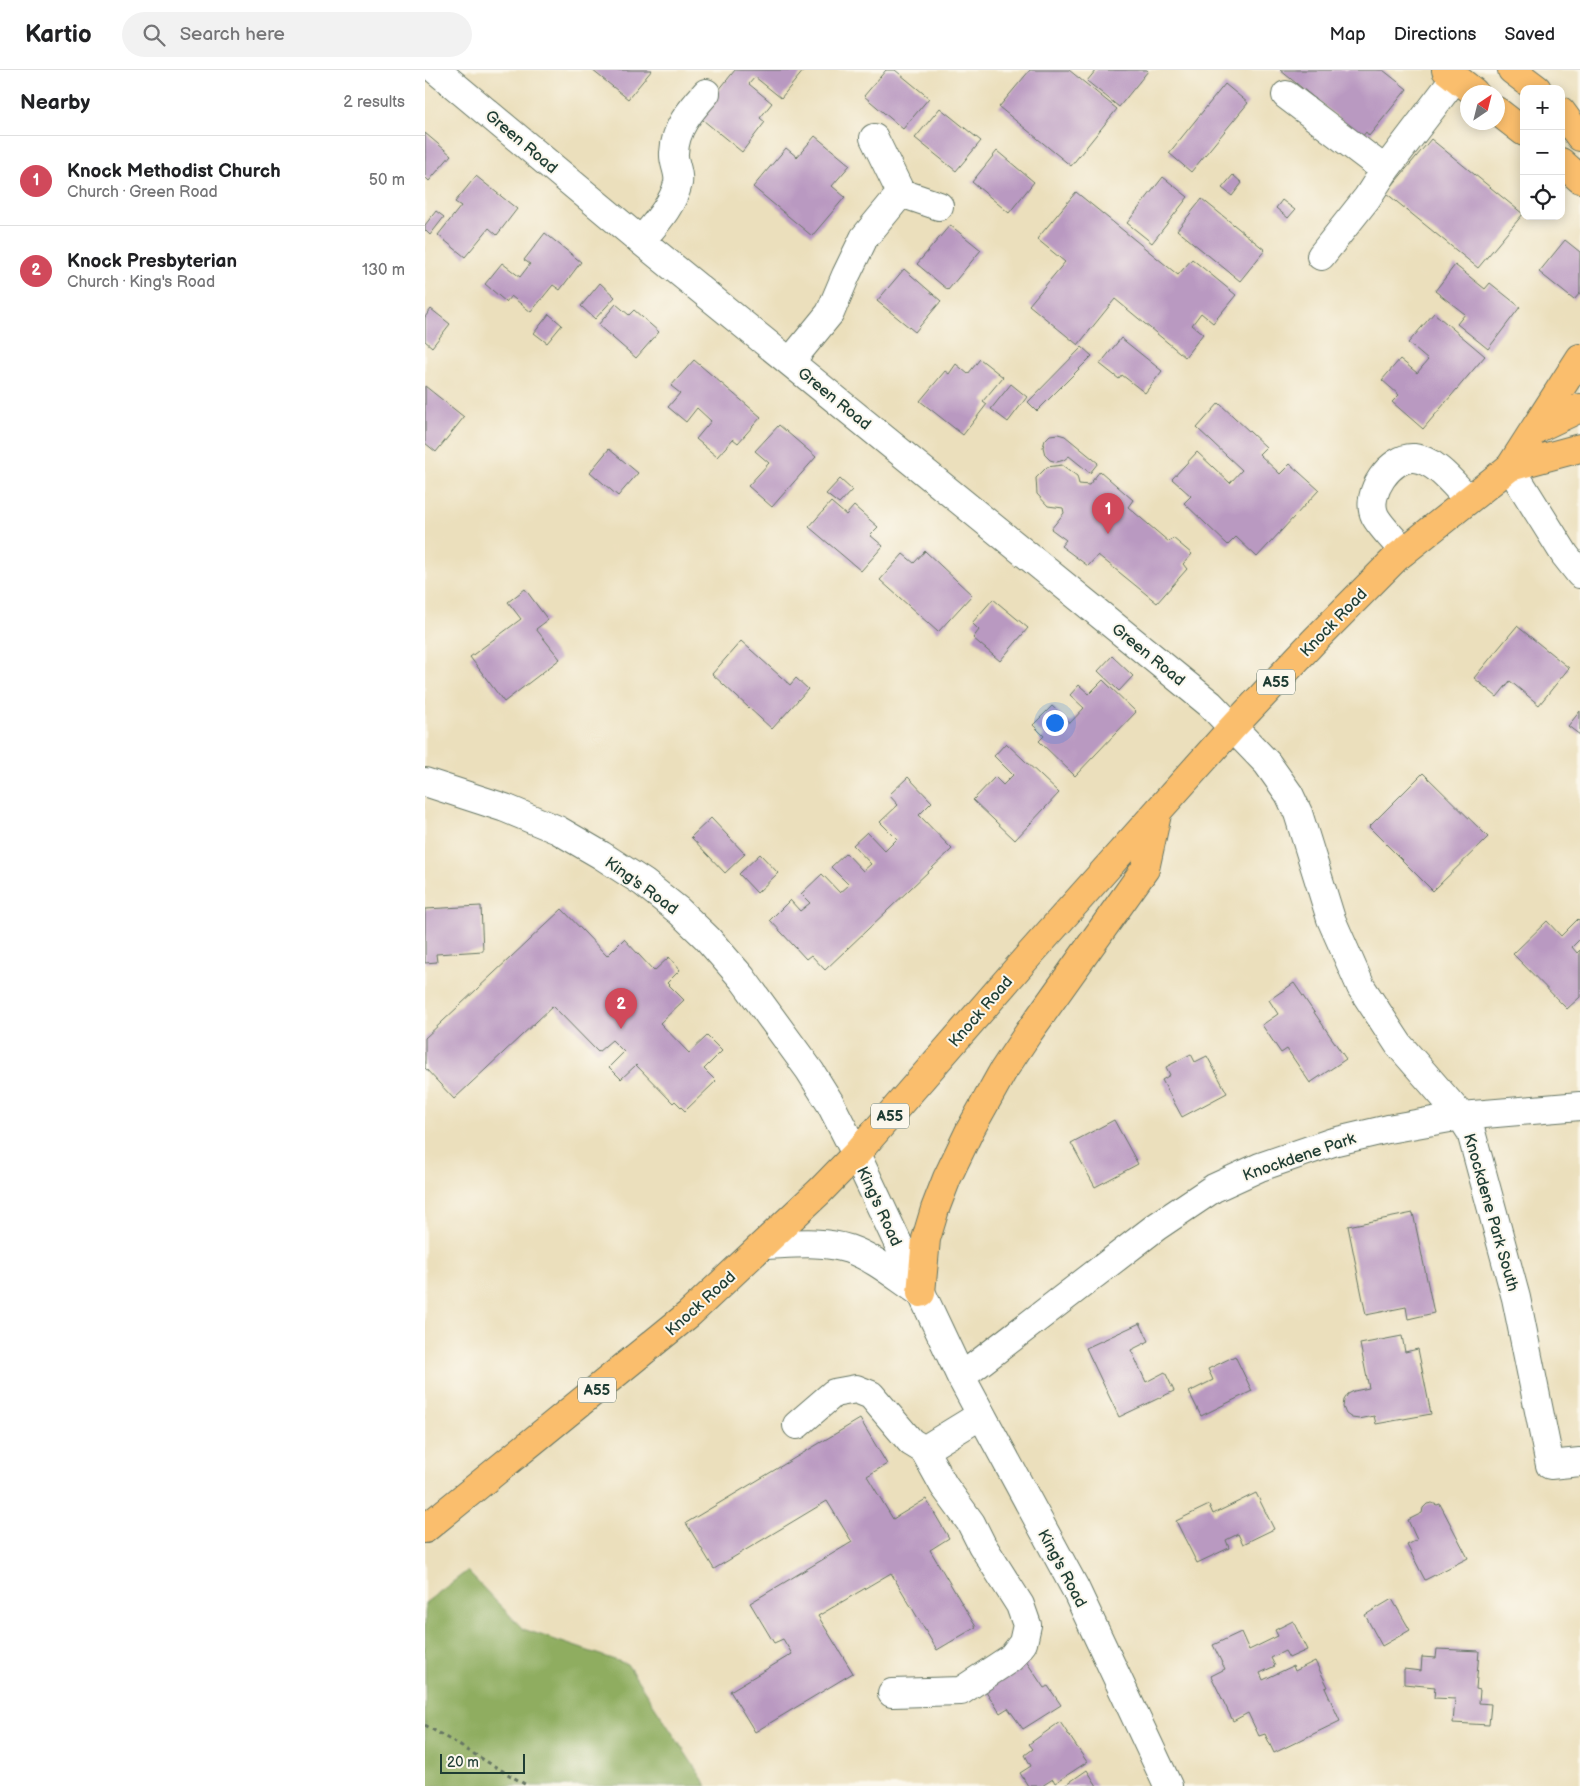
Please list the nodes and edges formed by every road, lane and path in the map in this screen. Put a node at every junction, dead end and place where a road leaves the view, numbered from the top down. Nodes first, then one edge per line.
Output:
1 (436, 70) edge
2 (1512, 70) edge
3 (1458, 80) edge
4 (1532, 85) edge
5 (706, 93) dead end
6 (1286, 95) dead end
7 (1565, 112) edge
8 (1565, 115) edge
9 (1505, 117) edge
10 (1580, 122) edge
11 (1521, 130) edge
12 (1580, 137) edge
13 (874, 138) dead end
14 (1565, 166) edge
15 (1385, 170) junction
16 (1580, 179) edge
17 (901, 193) junction
18 (939, 206) dead end
19 (641, 241) junction
20 (1321, 256) dead end
21 (1580, 358) edge
22 (791, 362) junction
23 (1571, 381) edge
24 (1580, 408) edge
25 (1535, 430) junction
26 (1580, 448) edge
27 (1511, 467) junction
28 (1469, 499) junction
29 (1404, 551) junction
30 (1580, 574) edge
31 (1232, 728) junction
32 (425, 782) edge
33 (1158, 810) junction
34 (1580, 1106) edge
35 (1461, 1116) junction
36 (856, 1154) junction
37 (764, 1244) junction
38 (921, 1293) junction
39 (961, 1377) junction
40 (981, 1415) junction
41 (797, 1425) dead end
42 (924, 1450) junction
43 (1580, 1462) edge
44 (425, 1529) edge
45 (892, 1693) dead end
46 (425, 1725) edge
47 (528, 1786) edge
48 (1168, 1786) edge

1 - 19 street, Green Road
2 - 4 main road
3 - 15 street
5 - 19 street
6 - 15 street
7 - 10 main road
8 - 12 main road
9 - 11 main road
13 - 17 street
14 - 16 main road
15 - 20 street
17 - 18 street
17 - 22 street
19 - 22 street, Green Road
21 - 23 main road, Knock Road
22 - 31 street, Green Road
23 - 25 main road, Knock Road / A55
24 - 25 main road
25 - 27 main road, Knock Road / A55
26 - 27 main road, Knock Road / A55
27 - 28 main road, Knock Road / A55
27 - 30 street
28 - 29 main road, Knock Road / A55
28 - 29 street
29 - 31 main road, Knock Road / A55
31 - 33 main road, Knock Road / A55
31 - 35 street, Knockdene Park South
32 - 36 street, King's Road
33 - 36 main road, Knock Road / A55
33 - 38 main road
34 - 35 street, Knockdene Park
35 - 39 street, Knockdene Park
35 - 43 street, Knockdene Park South
36 - 37 main road, Knock Road / A55
36 - 38 street, King's Road
37 - 38 street
37 - 44 main road, Knock Road / A55
38 - 39 street, King's Road
39 - 40 street, King's Road
40 - 42 street
40 - 48 street, King's Road
41 - 42 street
42 - 45 street
46 - 47 path

